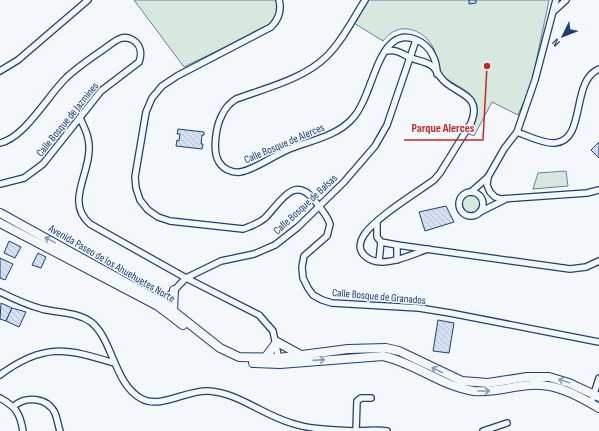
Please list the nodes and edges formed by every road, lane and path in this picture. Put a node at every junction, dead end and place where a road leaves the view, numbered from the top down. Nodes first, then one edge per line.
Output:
1 (88, 0) edge
2 (279, 0) edge
3 (364, 0) edge
4 (556, 0) edge
5 (566, 0) edge
6 (551, 15) junction
7 (416, 40) junction
8 (386, 51) junction
9 (410, 58) junction
10 (599, 69) edge
11 (0, 71) edge
12 (437, 74) junction
13 (80, 118) junction
14 (517, 132) junction
15 (0, 143) edge
16 (488, 177) junction
17 (0, 184) edge
18 (599, 190) edge
19 (471, 192) junction
20 (490, 192) junction
21 (480, 197) junction
22 (505, 199) junction
23 (319, 206) junction
24 (480, 212) junction
25 (0, 213) edge
26 (377, 222) junction
27 (0, 223) edge
28 (381, 242) junction
29 (397, 245) junction
30 (428, 249) junction
31 (397, 260) junction
32 (379, 261) junction
33 (599, 262) edge
34 (186, 278) junction
35 (174, 290) junction
36 (0, 292) edge
37 (160, 304) junction
38 (173, 311) junction
39 (277, 342) junction
40 (599, 342) edge
41 (302, 355) junction
42 (265, 358) junction
43 (279, 361) junction
44 (114, 364) junction
45 (0, 375) edge
46 (599, 378) edge
47 (597, 396) edge
48 (0, 398) edge
49 (371, 398) dead end
50 (591, 403) junction
51 (14, 406) junction
52 (599, 408) edge
53 (507, 423) dead end
54 (306, 429) edge
55 (23, 431) edge
56 (60, 431) edge
57 (356, 431) edge
58 (387, 431) edge
59 (484, 431) edge

1 - 11 street
2 - 23 street, Calle Bosque de Granados
3 - 8 street, Calle Bosque de Alerces
4 - 6 street
5 - 6 street
6 - 14 street
7 - 8 street, Calle Bosque de Alerces
7 - 9 street, Calle Bosque de Balsas
7 - 12 street
8 - 9 street
9 - 12 street
9 - 23 street, Calle Bosque de Balsas
10 - 14 street
12 - 26 street
13 - 15 street, Calle Bosque de Jazmines
13 - 17 street, Calle Bosque de Jazmines
13 - 34 street
14 - 16 street
16 - 19 street
16 - 20 street
18 - 22 street
19 - 21 street
19 - 24 street
20 - 21 street
20 - 22 street
21 - 24 street
22 - 24 street
23 - 34 street, Calle Bosque de Balsas
23 - 40 street, Calle Bosque de Granados
37 -> 25 street, Avenida Paseo de los Ahuehuetes Norte
26 - 28 street
26 - 32 street
27 - 37 street, Avenida Paseo de los Ahuehuetes Norte
28 - 29 street
28 - 32 street
29 - 30 street
29 - 31 street
30 - 31 street
30 - 33 street
31 - 32 street
34 - 35 street, Calle Bosque de Balsas
34 - 39 street
35 - 37 street, Calle Bosque de Balsas
35 - 38 street
36 - 44 street
37 - 38 street, Avenida Paseo de los Ahuehuetes Norte
37 - 43 street, Avenida Paseo de los Ahuehuetes Norte
38 - 42 street, Avenida Paseo de los Ahuehuetes Norte
39 - 41 street
39 - 42 street
39 - 43 street
41 - 43 street, Avenida Paseo de los Ahuehuetes Norte
47 -> 41 street, Avenida Paseo de los Ahuehuetes Norte
42 - 43 street, Avenida Paseo de los Ahuehuetes Norte
43 -> 50 street, Avenida Paseo de los Ahuehuetes Norte
44 - 45 street
44 - 54 street
46 - 47 street
47 - 50 street
48 - 51 street
49 - 57 street
50 - 52 street, Avenida Paseo de los Ahuehuetes Norte
51 - 55 street
51 - 56 street
53 - 59 street
54 - 57 street
57 - 58 street

